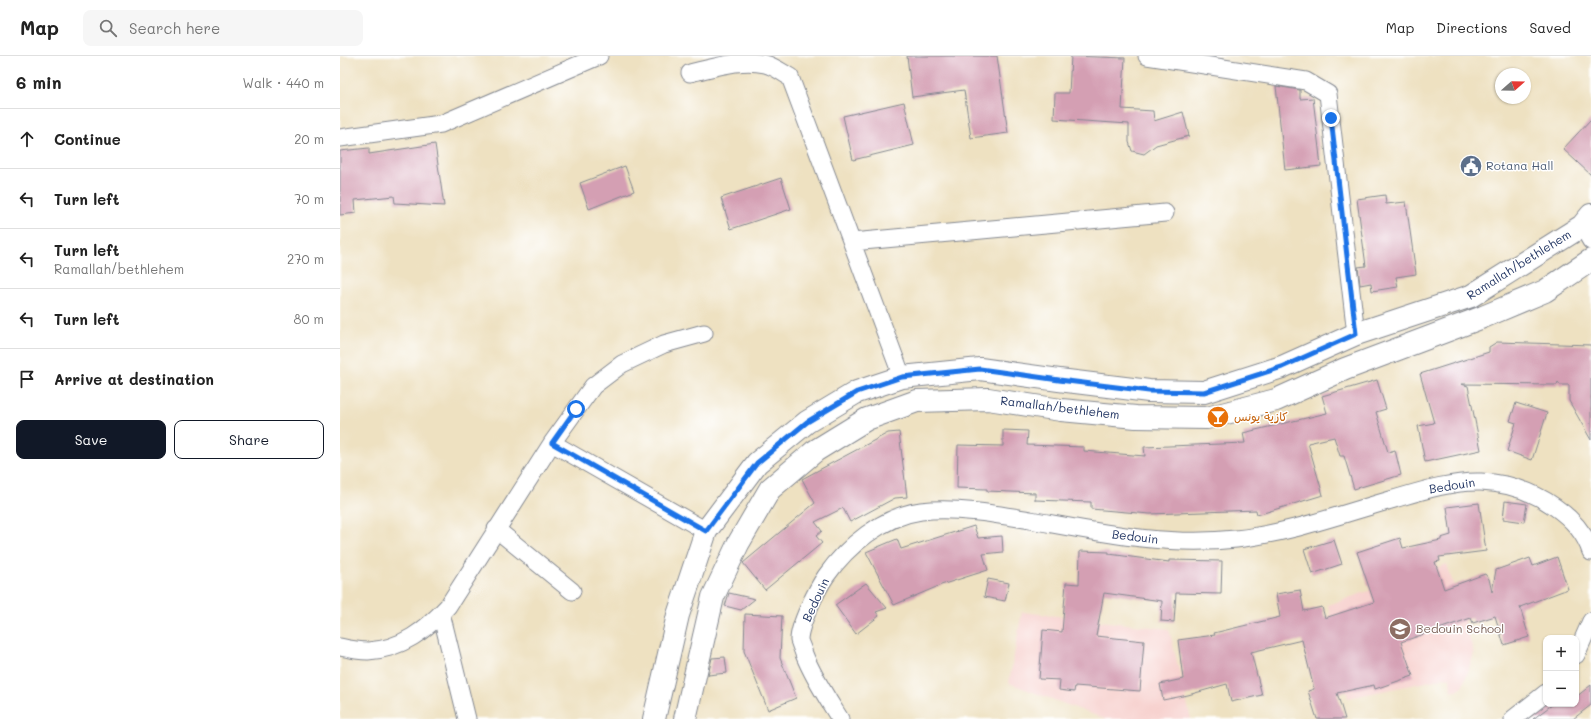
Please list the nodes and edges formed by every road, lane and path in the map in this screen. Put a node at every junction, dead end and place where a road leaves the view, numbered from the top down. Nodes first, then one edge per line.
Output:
1 (600, 56) edge
2 (1147, 56) edge
3 (1215, 61) edge
4 (690, 73) dead end
5 (340, 138) edge
6 (1165, 212) dead end
7 (1588, 227) edge
8 (852, 242) junction
9 (1591, 260) edge
10 (704, 333) dead end
11 (1356, 334) junction
12 (902, 377) junction
13 (552, 443) junction
14 (496, 529) junction
15 (706, 531) junction
16 (1591, 552) edge
17 (572, 591) dead end
18 (441, 613) junction
19 (1591, 620) edge
20 (340, 647) edge
21 (1579, 648) edge
22 (1543, 695) edge
23 (467, 719) edge
24 (654, 719) edge
25 (685, 719) edge
26 (840, 719) edge
27 (1513, 719) edge

1 - 5 street
2 - 3 street
3 - 11 street
4 - 8 street
6 - 8 street
7 - 11 main road, Ramallah/bethlehem
8 - 12 street
9 - 25 main road, Ramallah/bethlehem
10 - 13 street
11 - 12 main road, Ramallah/bethlehem
12 - 15 main road, Ramallah/bethlehem
13 - 14 street
13 - 15 street
14 - 17 street
14 - 18 street
15 - 24 main road, Ramallah/bethlehem
16 - 26 street, Bedouin
18 - 20 street
18 - 23 street
19 - 21 street
22 - 27 street

